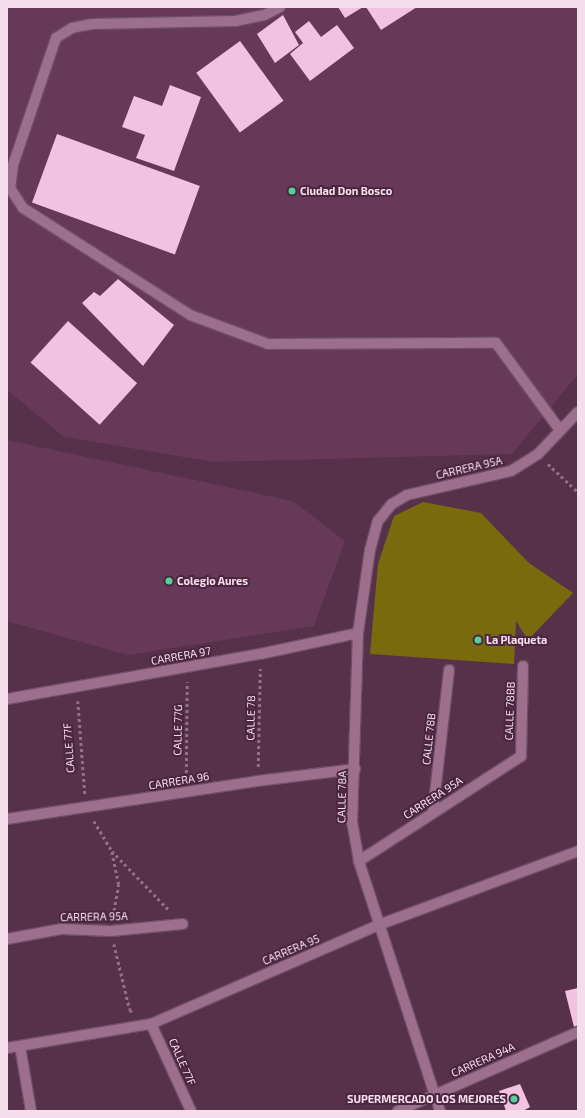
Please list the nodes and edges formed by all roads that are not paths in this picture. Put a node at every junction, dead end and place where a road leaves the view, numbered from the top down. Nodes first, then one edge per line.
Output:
1 (280, 7) edge
2 (578, 412) edge
3 (560, 430) junction
4 (378, 521) joint
5 (358, 633) junction
6 (523, 666) dead end
7 (448, 670) dead end
8 (7, 699) edge
9 (521, 756) joint
10 (354, 770) junction
11 (433, 811) junction
12 (7, 819) edge
13 (578, 851) edge
14 (359, 861) junction
15 (182, 924) road end
16 (381, 924) junction
17 (7, 939) edge
18 (151, 1024) junction
19 (578, 1032) edge
20 (20, 1046) junction
21 (7, 1048) edge
22 (434, 1095) junction
23 (31, 1111) edge
24 (191, 1111) edge
25 (398, 1111) edge
26 (440, 1111) edge

1 - 3 street
2 - 3 street, CARRERA 95A
3 - 4 street, CARRERA 95A
4 - 5 street, CALLE 78A
5 - 8 street, CARRERA 97
5 - 10 street, CALLE 78A
6 - 9 street, CALLE 78BB
7 - 11 street, CALLE 78B
9 - 11 street, CARRERA 95A
10 - 12 street, CARRERA 96
10 - 14 street, CALLE 78A
11 - 14 street, CARRERA 95A
13 - 16 street, CARRERA 95
14 - 16 street, CALLE 78A
15 - 17 street, CARRERA 95A
16 - 18 street, CARRERA 95
16 - 22 street, CALLE 78A
18 - 20 street, CARRERA 95
18 - 24 street, CALLE 77F
19 - 22 street, CARRERA 94A
20 - 21 street, CARRERA 95
20 - 23 street
22 - 25 street, CARRERA 94A
22 - 26 street, CALLE 78A

